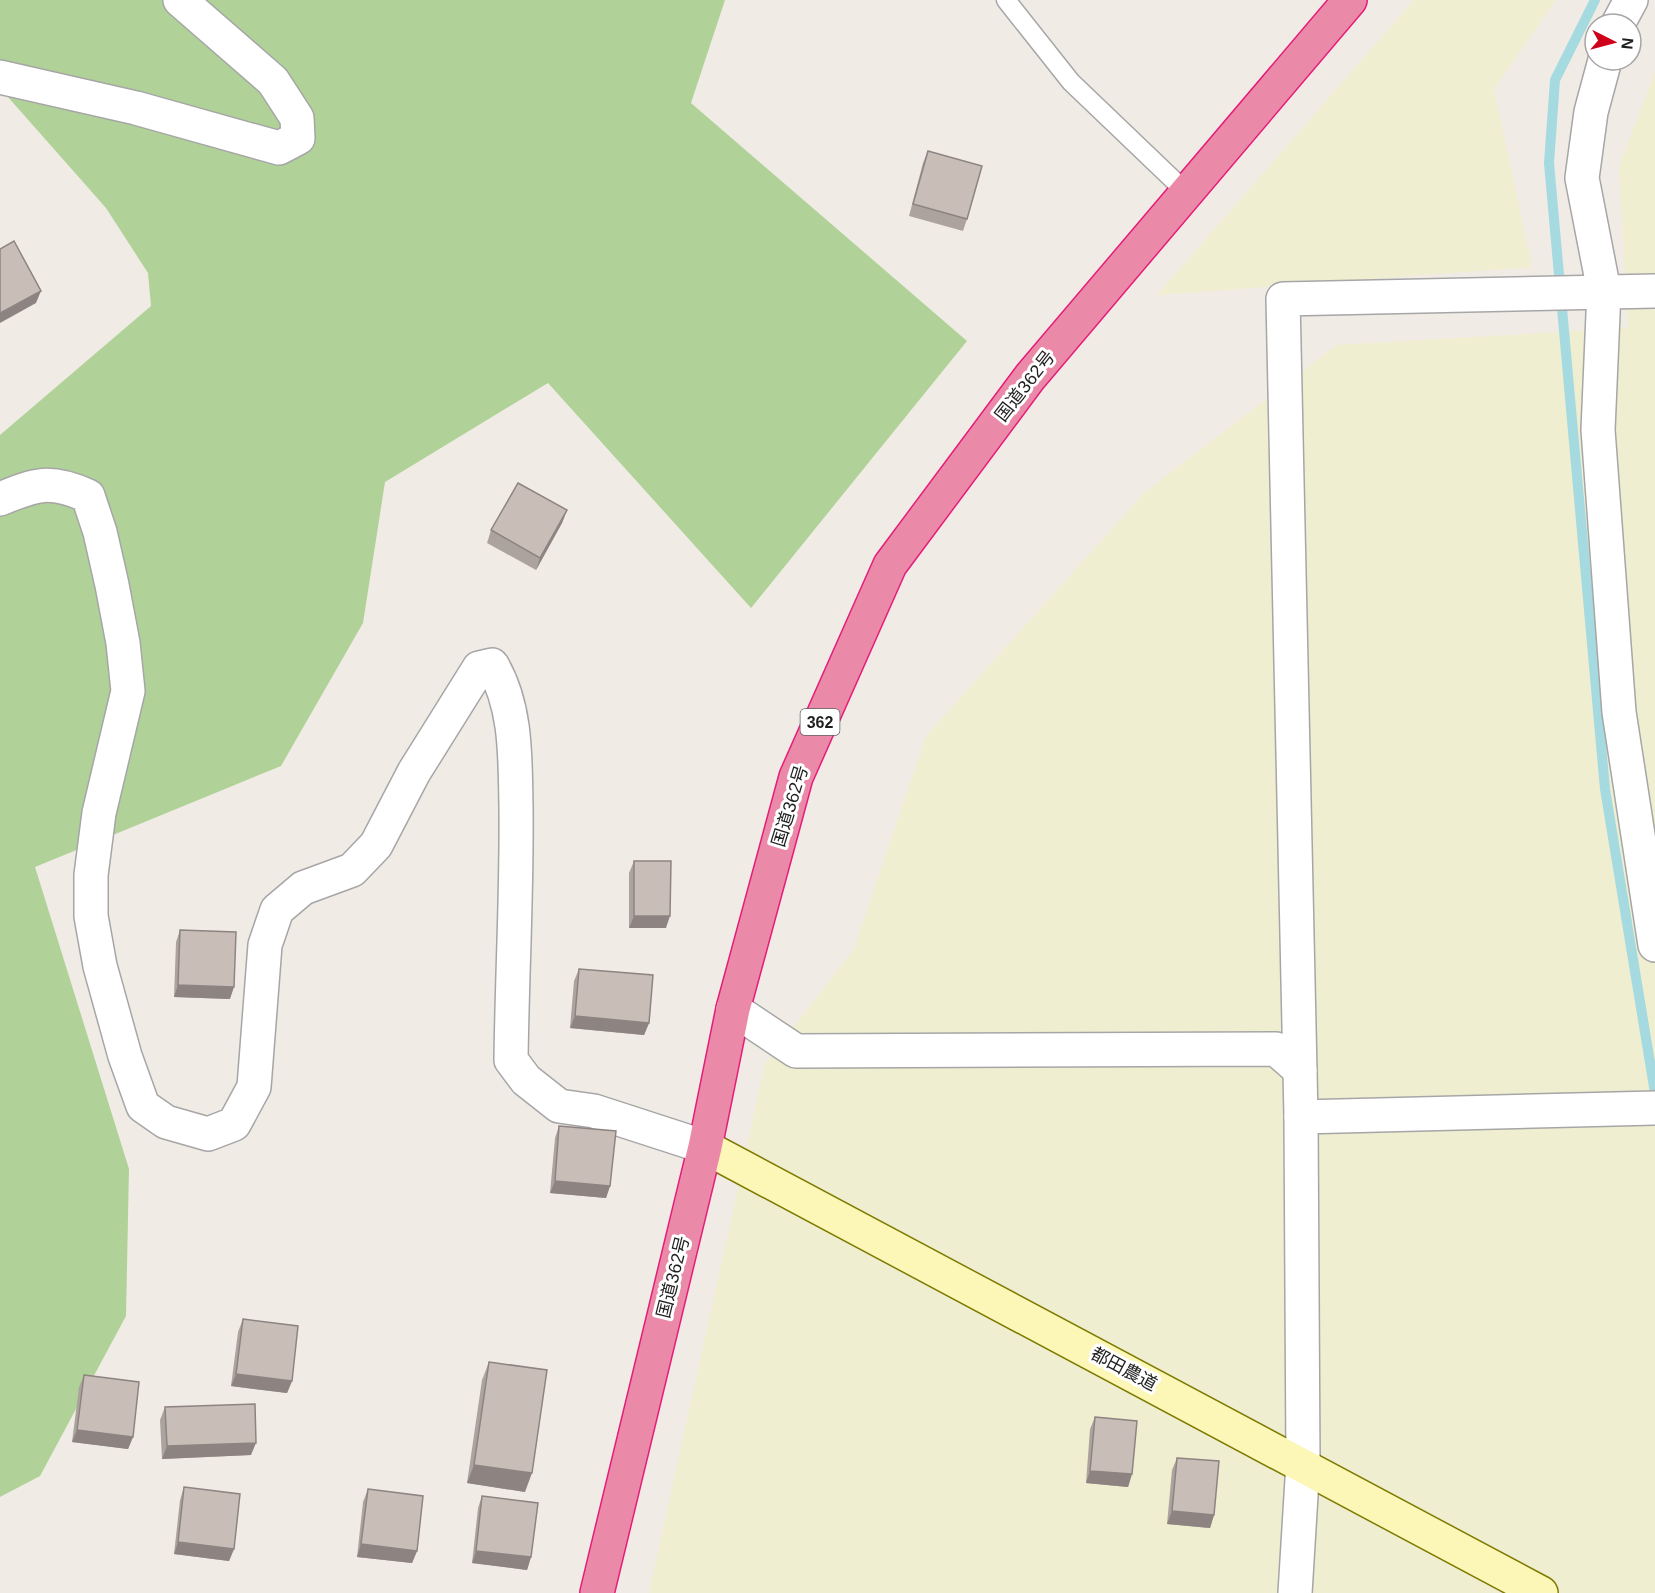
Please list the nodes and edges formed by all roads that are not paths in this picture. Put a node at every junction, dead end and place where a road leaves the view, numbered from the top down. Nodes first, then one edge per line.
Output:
1 (180, 0) edge
2 (1005, 0) edge
3 (1350, 0) edge
4 (1602, 72) edge
5 (0, 77) edge
6 (1186, 192) junction
7 (1655, 291) edge
8 (1600, 292) junction
9 (0, 499) edge
10 (1655, 945) edge
11 (733, 1009) junction
12 (1300, 1070) junction
13 (1646, 1109) edge
14 (1301, 1117) junction
15 (705, 1146) junction
16 (1303, 1463) junction
17 (597, 1593) edge
18 (1295, 1593) edge
19 (1541, 1593) edge

1 - 5 street
2 - 6 lane
3 - 6 highway, 国道362号 / 362
4 - 8 street
6 - 11 highway, 国道362号 / 362
7 - 8 street
8 - 10 street
8 - 12 street
9 - 15 street
11 - 12 street
11 - 15 highway, 国道362号 / 362
12 - 14 street
13 - 14 street
14 - 16 street
15 - 16 street, 都田農道
15 - 17 highway, 国道362号 / 362
16 - 18 street
16 - 19 street, 都田農道

